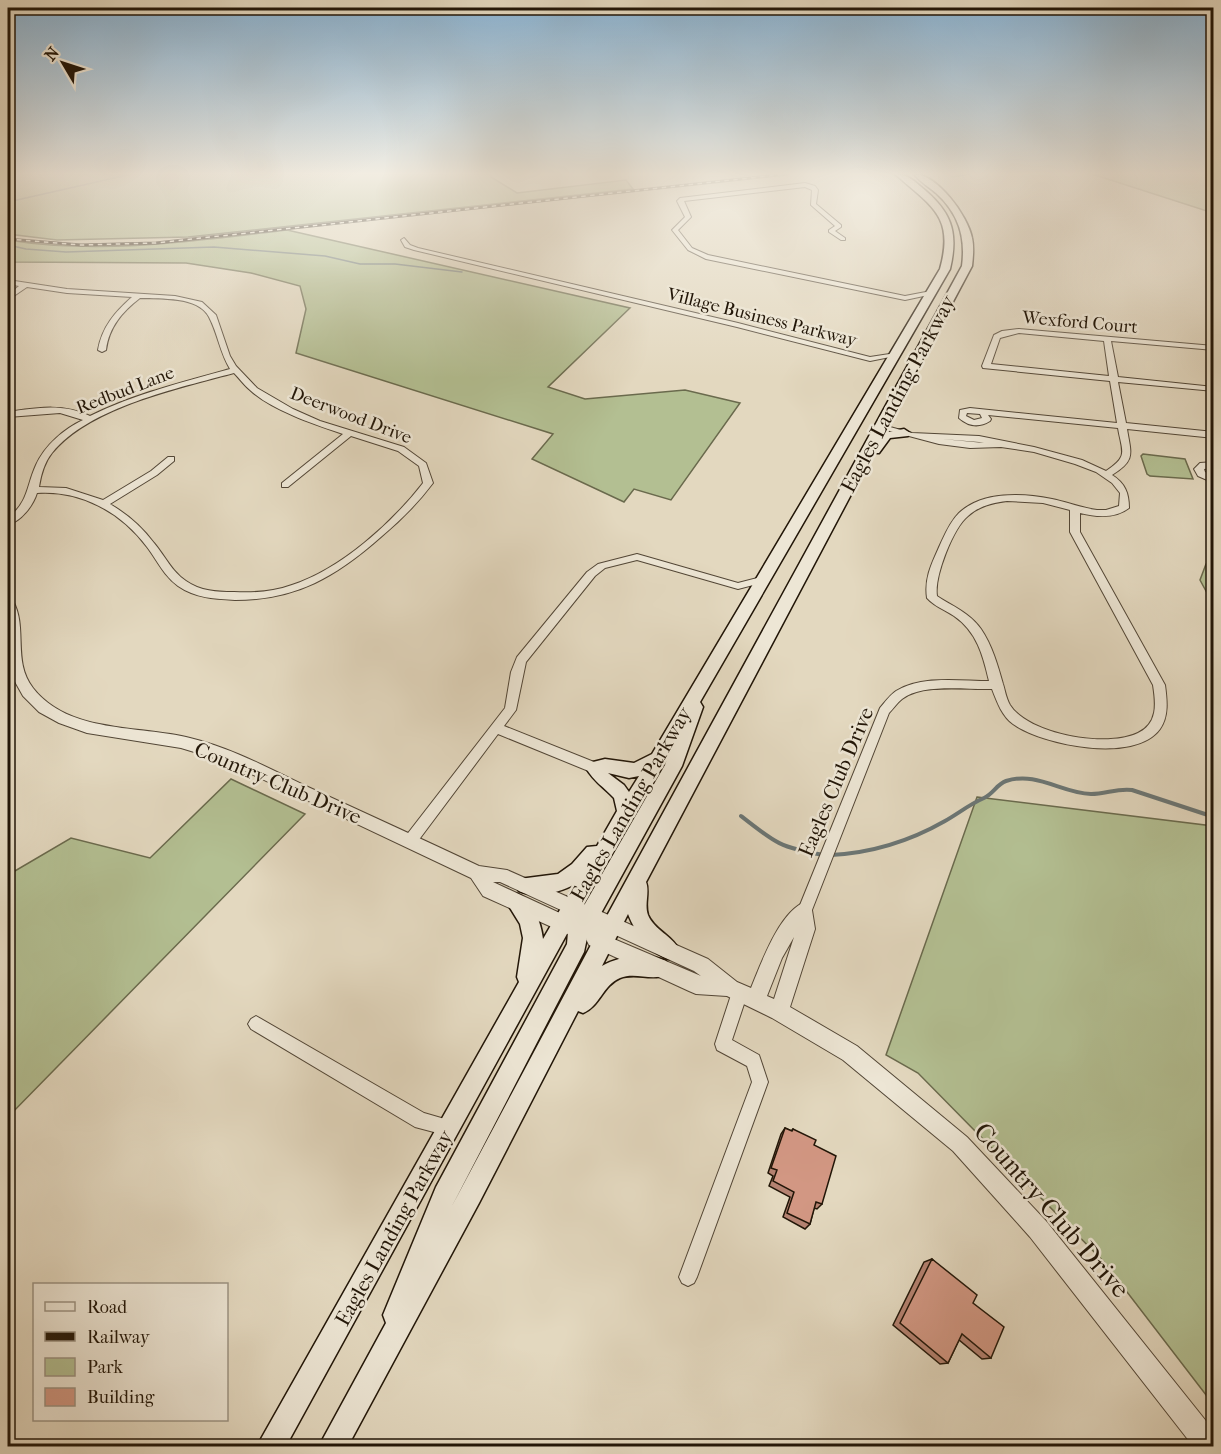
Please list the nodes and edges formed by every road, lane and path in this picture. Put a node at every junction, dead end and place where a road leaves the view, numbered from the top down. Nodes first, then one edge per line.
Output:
1 (405, 242) edge
2 (684, 242) edge
3 (951, 242) edge
4 (968, 242) edge
5 (8, 282) edge
6 (26, 284) junction
7 (931, 293) junction
8 (138, 296) junction
9 (8, 298) edge
10 (905, 298) junction
11 (921, 311) junction
12 (1107, 339) junction
13 (1214, 348) edge
14 (102, 350) dead end
15 (896, 355) junction
16 (870, 359) junction
17 (235, 370) junction
18 (885, 373) junction
19 (1113, 379) junction
20 (1214, 389) edge
21 (890, 407) junction
22 (983, 413) dead end
23 (8, 414) edge
24 (89, 419) junction
25 (1122, 425) junction
26 (879, 427) junction
27 (350, 433) junction
28 (911, 435) junction
29 (1214, 435) edge
30 (1001, 444) junction
31 (171, 459) dead end
32 (1214, 465) edge
33 (1105, 475) junction
34 (1214, 480) edge
35 (285, 485) dead end
36 (35, 490) junction
37 (842, 497) junction
38 (102, 505) junction
39 (1075, 510) junction
40 (8, 522) edge
41 (765, 579) junction
42 (738, 586) junction
43 (8, 604) edge
44 (748, 606) junction
45 (701, 683) junction
46 (998, 685) junction
47 (496, 728) junction
48 (659, 756) junction
49 (595, 768) junction
50 (626, 813) junction
51 (410, 841) junction
52 (641, 872) junction
53 (521, 894) junction
54 (805, 910) junction
55 (576, 919) junction
56 (609, 933) junction
57 (664, 959) junction
58 (524, 993) junction
59 (742, 993) junction
60 (779, 1011) junction
61 (256, 1024) dead end
62 (539, 1068) junction
63 (449, 1128) junction
64 (688, 1277) dead end
65 (370, 1380) junction
66 (271, 1446) edge
67 (333, 1446) edge
68 (1209, 1446) edge

1 - 16 street, Village Business Parkway
2 - 10 street
3 - 7 main road, Eagles Landing Parkway
4 - 21 main road, Eagles Landing Parkway
5 - 6 street, Deerwood Drive
6 - 8 street, Deerwood Drive
6 - 9 street
7 - 10 street
7 - 11 main road, Eagles Landing Parkway
8 - 14 street
8 - 17 street, Deerwood Drive
10 - 11 street
11 - 15 main road, Eagles Landing Parkway
12 - 13 street, Wexford Court
12 - 19 street
12 - 19 street, Wexford Court
15 - 16 street, Village Business Parkway
15 - 18 main road, Eagles Landing Parkway
16 - 18 street, Village Business Parkway
17 - 24 street, Redbud Lane
17 - 27 street, Deerwood Drive
18 - 41 main road, Eagles Landing Parkway
19 - 20 street
19 - 25 street
21 - 26 main road, Eagles Landing Parkway
21 - 28 main road
22 - 25 street
23 - 24 street
24 - 36 street, Redbud Lane
25 - 29 street
25 - 33 street
26 - 28 street
26 - 37 main road, Eagles Landing Parkway
27 - 35 street
27 - 38 street, Deerwood Drive
28 - 30 street
28 - 30 street
28 - 37 main road
30 - 33 street
31 - 38 street
32 - 34 street
33 - 39 street
36 - 38 street, Deerwood Drive
36 - 40 street, Redbud Lane
37 - 52 main road, Eagles Landing Parkway
39 - 46 street
39 - 46 street
41 - 42 street
41 - 44 main road, Eagles Landing Parkway
42 - 44 street
42 - 47 street
43 - 51 street, Country Club Drive
44 - 45 main road, Eagles Landing Parkway
45 - 48 main road, Eagles Landing Parkway
45 - 55 main road
46 - 54 street, Eagles Club Drive
47 - 49 street
47 - 51 street
48 - 49 main road
48 - 50 main road, Eagles Landing Parkway
49 - 50 main road
50 - 53 main road
50 - 55 main road, Eagles Landing Parkway
51 - 53 street, Country Club Drive
52 - 56 main road, Eagles Landing Parkway
52 - 57 main road
53 - 55 street, Country Club Drive
53 - 58 main road
54 - 59 street
54 - 60 street
55 - 56 main road
55 - 58 main road, Eagles Landing Parkway
55 - 65 main road
56 - 57 street, Country Club Drive
56 - 62 main road, Eagles Landing Parkway
57 - 59 street, Country Club Drive
57 - 62 main road
58 - 63 main road, Eagles Landing Parkway
59 - 60 street, Country Club Drive
59 - 64 street
60 - 68 street, Country Club Drive
61 - 63 street
62 - 65 main road, Eagles Landing Parkway
63 - 66 main road, Eagles Landing Parkway
65 - 67 main road, Eagles Landing Parkway

